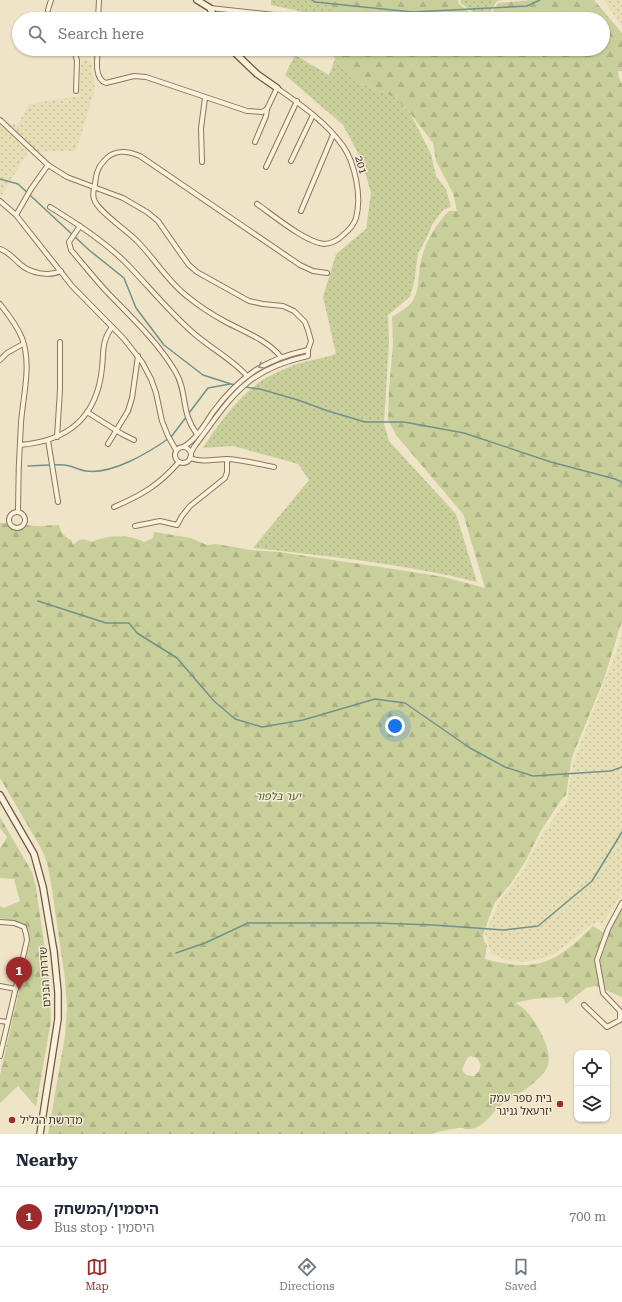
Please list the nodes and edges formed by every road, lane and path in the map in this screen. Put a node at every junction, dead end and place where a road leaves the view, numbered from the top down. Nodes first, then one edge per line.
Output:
1 (51, 0) edge
2 (99, 0) edge
3 (197, 0) edge
4 (210, 8) junction
5 (48, 10) dead end
6 (98, 12) edge
7 (212, 12) edge
8 (247, 12) edge
9 (76, 56) edge
10 (97, 56) edge
11 (238, 56) edge
12 (277, 88) junction
13 (76, 91) dead end
14 (205, 98) junction
15 (296, 102) junction
16 (267, 109) junction
17 (313, 115) junction
18 (0, 120) edge
19 (333, 135) junction
20 (255, 142) dead end
21 (291, 161) dead end
22 (202, 162) dead end
23 (48, 165) junction
24 (266, 166) dead end
25 (94, 188) junction
26 (0, 201) edge
27 (257, 204) dead end
28 (50, 207) dead end
29 (301, 211) dead end
30 (16, 215) junction
31 (80, 226) junction
32 (0, 249) edge
33 (61, 271) junction
34 (327, 273) dead end
35 (0, 304) edge
36 (112, 327) junction
37 (60, 342) dead end
38 (23, 344) junction
39 (308, 350) junction
40 (138, 356) junction
41 (281, 357) junction
42 (0, 360) edge
43 (247, 376) junction
44 (230, 395) junction
45 (87, 412) junction
46 (116, 430) junction
47 (197, 434) junction
48 (57, 437) junction
49 (48, 440) junction
50 (134, 440) dead end
51 (108, 444) dead end
52 (20, 445) junction
53 (183, 447) junction
54 (176, 450) junction
55 (191, 453) junction
56 (190, 458) junction
57 (227, 459) junction
58 (179, 462) junction
59 (274, 467) dead end
60 (58, 502) dead end
61 (114, 507) dead end
62 (18, 512) junction
63 (135, 526) dead end
64 (0, 795) edge
65 (622, 903) edge
66 (0, 922) edge
67 (0, 986) edge
68 (16, 989) junction
69 (584, 1005) dead end
70 (0, 1020) edge
71 (8, 1022) junction
72 (0, 1056) edge
73 (40, 1134) edge

1 - 5 street
2 - 6 street
3 - 4 main road
4 - 7 main road
4 - 8 street
9 - 13 street
10 - 14 street
11 - 12 main road, 201
12 - 15 street, 201
12 - 16 street
14 - 16 street
14 - 22 street
15 - 17 street, 201
15 - 24 street
16 - 20 street
17 - 19 street, 201
17 - 21 street
18 - 23 street
19 - 27 street, 201
19 - 29 street
23 - 25 street
23 - 30 street
25 - 34 street
25 - 39 street
25 - 41 street
26 - 30 street
28 - 31 street
30 - 33 street
31 - 43 street
31 - 47 street
32 - 33 street
33 - 36 street
35 - 38 street
36 - 40 street
36 - 45 street
37 - 48 street
38 - 42 street
38 - 52 street
39 - 41 street
39 - 44 street
40 - 46 street
40 - 54 street
41 -> 43 street
43 - 44 street
44 - 47 street
44 - 55 street
45 - 46 street
45 - 48 street
46 - 50 street
46 - 51 street
47 - 53 street
48 - 49 street
49 - 52 street
49 - 60 street
52 - 62 street
53 - 54 street
53 - 55 street
54 - 58 street
55 - 56 street
56 - 57 street
56 - 58 street
57 - 59 street
57 - 63 street
58 - 61 street
62 - 62 street
64 - 73 main road, שדרות הבנים
65 - 69 street
66 - 68 street
67 - 68 street
68 - 71 street
70 - 71 street
71 - 72 street

